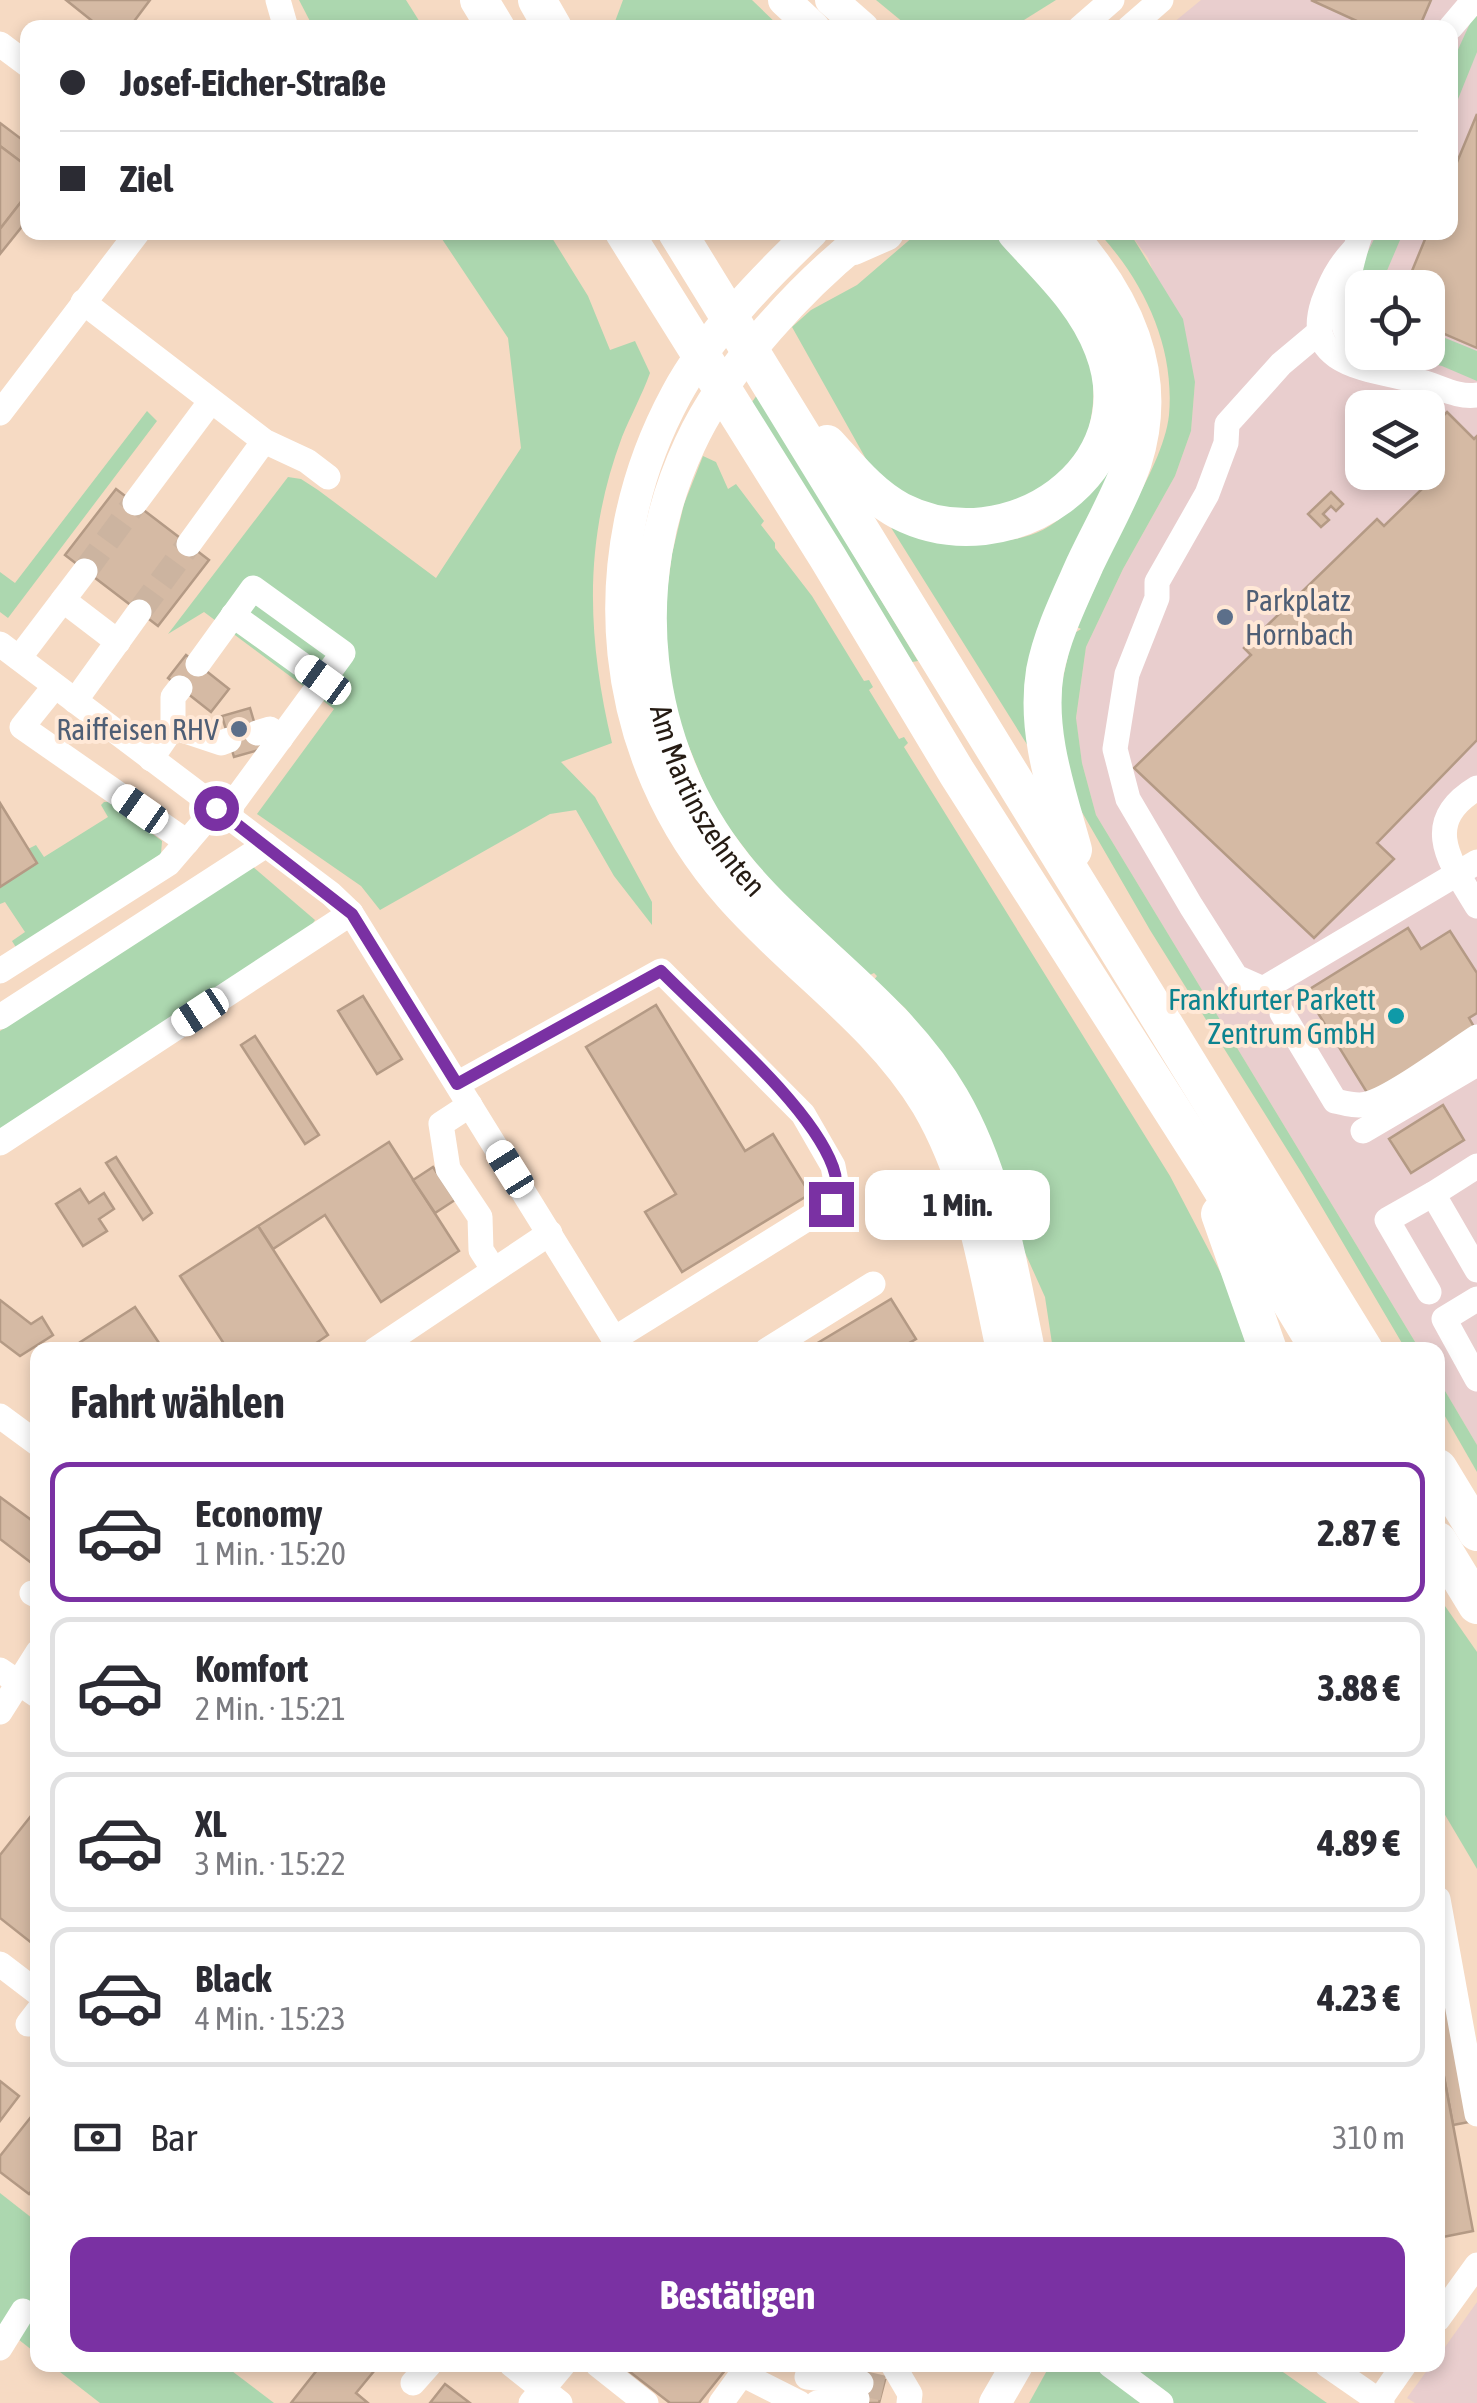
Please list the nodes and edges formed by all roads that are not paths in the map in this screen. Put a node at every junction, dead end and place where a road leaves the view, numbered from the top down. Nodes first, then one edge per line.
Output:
1 (784, 0) edge
2 (831, 0) edge
3 (1112, 0) edge
4 (1161, 0) edge
5 (1474, 0) edge
6 (805, 20) edge
7 (855, 20) edge
8 (1089, 20) edge
9 (1138, 20) edge
10 (1456, 20) edge
11 (132, 240) edge
12 (629, 240) edge
13 (683, 240) edge
14 (804, 240) edge
15 (865, 240) edge
16 (1023, 240) edge
17 (1071, 240) edge
18 (1357, 242) edge
19 (1349, 270) edge
20 (1345, 282) edge
21 (82, 302) junction
22 (1345, 328) edge
23 (1318, 333) junction
24 (1426, 370) edge
25 (768, 380) junction
26 (1477, 394) edge
27 (212, 401) junction
28 (0, 413) edge
29 (264, 441) junction
30 (328, 476) dead end
31 (135, 503) tunnel mouth
32 (189, 544) tunnel mouth
33 (85, 570) tunnel mouth
34 (63, 600) junction
35 (139, 612) tunnel mouth
36 (118, 642) junction
37 (9, 651) edge
38 (198, 664) dead end
39 (180, 688) dead end
40 (65, 694) junction
41 (173, 727) junction
42 (229, 740) dead end
43 (151, 759) junction
44 (1477, 788) edge
45 (221, 811) junction
46 (187, 842) junction
47 (266, 845) junction
48 (1467, 868) edge
49 (1084, 893) junction
50 (1477, 906) edge
51 (352, 914) junction
52 (0, 971) edge
53 (1282, 1013) dead end
54 (0, 1017) edge
55 (1477, 1037) edge
56 (1477, 1064) edge
57 (464, 1094) junction
58 (1363, 1132) dead end
59 (0, 1144) edge
60 (1477, 1166) edge
61 (1209, 1168) junction
62 (1432, 1194) junction
63 (550, 1233) junction
64 (494, 1270) junction
65 (1477, 1270) edge
66 (873, 1284) dead end
67 (1429, 1292) dead end
68 (1477, 1299) edge
69 (387, 1342) edge
70 (617, 1342) edge
71 (621, 1342) edge
72 (780, 1342) edge
73 (1000, 1342) edge
74 (1027, 1342) edge
75 (1265, 1342) edge
76 (1315, 1342) edge
77 (1359, 1342) edge
78 (1477, 1378) edge
79 (0, 1416) edge
80 (30, 1438) edge
81 (1445, 1479) edge
82 (1477, 1532) edge
83 (1445, 1552) edge
84 (1445, 1592) edge
85 (1477, 1605) edge
86 (1477, 1628) edge
87 (19, 1683) edge
88 (0, 1712) edge
89 (1445, 1938) edge
90 (0, 1964) edge
91 (30, 1987) edge
92 (1477, 2114) edge
93 (1477, 2265) edge
94 (1445, 2309) edge
95 (23, 2311) dead end
96 (0, 2348) edge
97 (519, 2372) edge
98 (559, 2372) edge
99 (607, 2372) edge
100 (808, 2372) edge
101 (813, 2372) edge
102 (995, 2372) edge
103 (1013, 2372) edge
104 (1120, 2372) edge
105 (1337, 2372) edge
106 (1399, 2372) edge
107 (874, 2384) edge
108 (774, 2385) edge
109 (544, 2398) edge
110 (910, 2398) edge
111 (1380, 2402) edge
112 (646, 2403) edge
113 (722, 2403) edge
114 (801, 2403) edge
115 (817, 2403) edge
116 (985, 2403) edge
117 (995, 2403) edge
118 (1162, 2403) edge

1 - 6 main road
2 - 7 main road
3 - 8 street
4 - 9 street
5 - 10 street
11 - 21 street
12 - 61 highway
13 - 25 highway
14 - 73 main road, Am Martinszehnten
15 - 74 main road, Am Martinszehnten
16 - 25 highway
17 - 49 highway
18 - 19 street
18 - 23 street
20 - 22 street
21 - 27 street
21 - 28 street
23 - 26 street
23 - 48 street
24 - 26 street
25 - 49 highway
27 - 29 street
27 - 31 street
29 - 30 street
29 - 32 street
33 - 34 street
34 - 36 street
34 - 37 street
35 - 36 street
36 - 40 street
37 - 40 street
38 - 45 street
39 - 41 street
40 - 43 street
40 - 46 street
41 - 42 street
41 - 43 street
43 - 45 street
44 - 48 street
45 - 46 street
45 - 47 street
46 - 52 street
47 - 51 street
47 - 54 street
48 - 50 street
49 - 77 highway
51 - 57 street
51 - 59 street
53 - 55 street
56 - 58 street
57 - 63 street
57 - 64 street
57 - 71 street
60 - 62 street
61 - 75 highway
61 - 76 highway
62 - 65 street
62 - 67 street
63 - 64 street
63 - 70 street
64 - 69 street
66 - 72 street
68 - 78 street
79 - 80 street
81 - 82 highway
83 - 85 highway
84 - 86 highway
87 - 88 street
89 - 92 street
90 - 91 street
93 - 94 street
95 - 96 street
97 - 109 street
98 - 109 street
99 - 112 street
100 - 114 street
101 - 107 street
102 - 116 main road
103 - 117 main road
104 - 118 street
105 - 111 street
106 - 111 street
107 - 110 street
107 - 115 street
108 - 113 street
108 - 114 street

